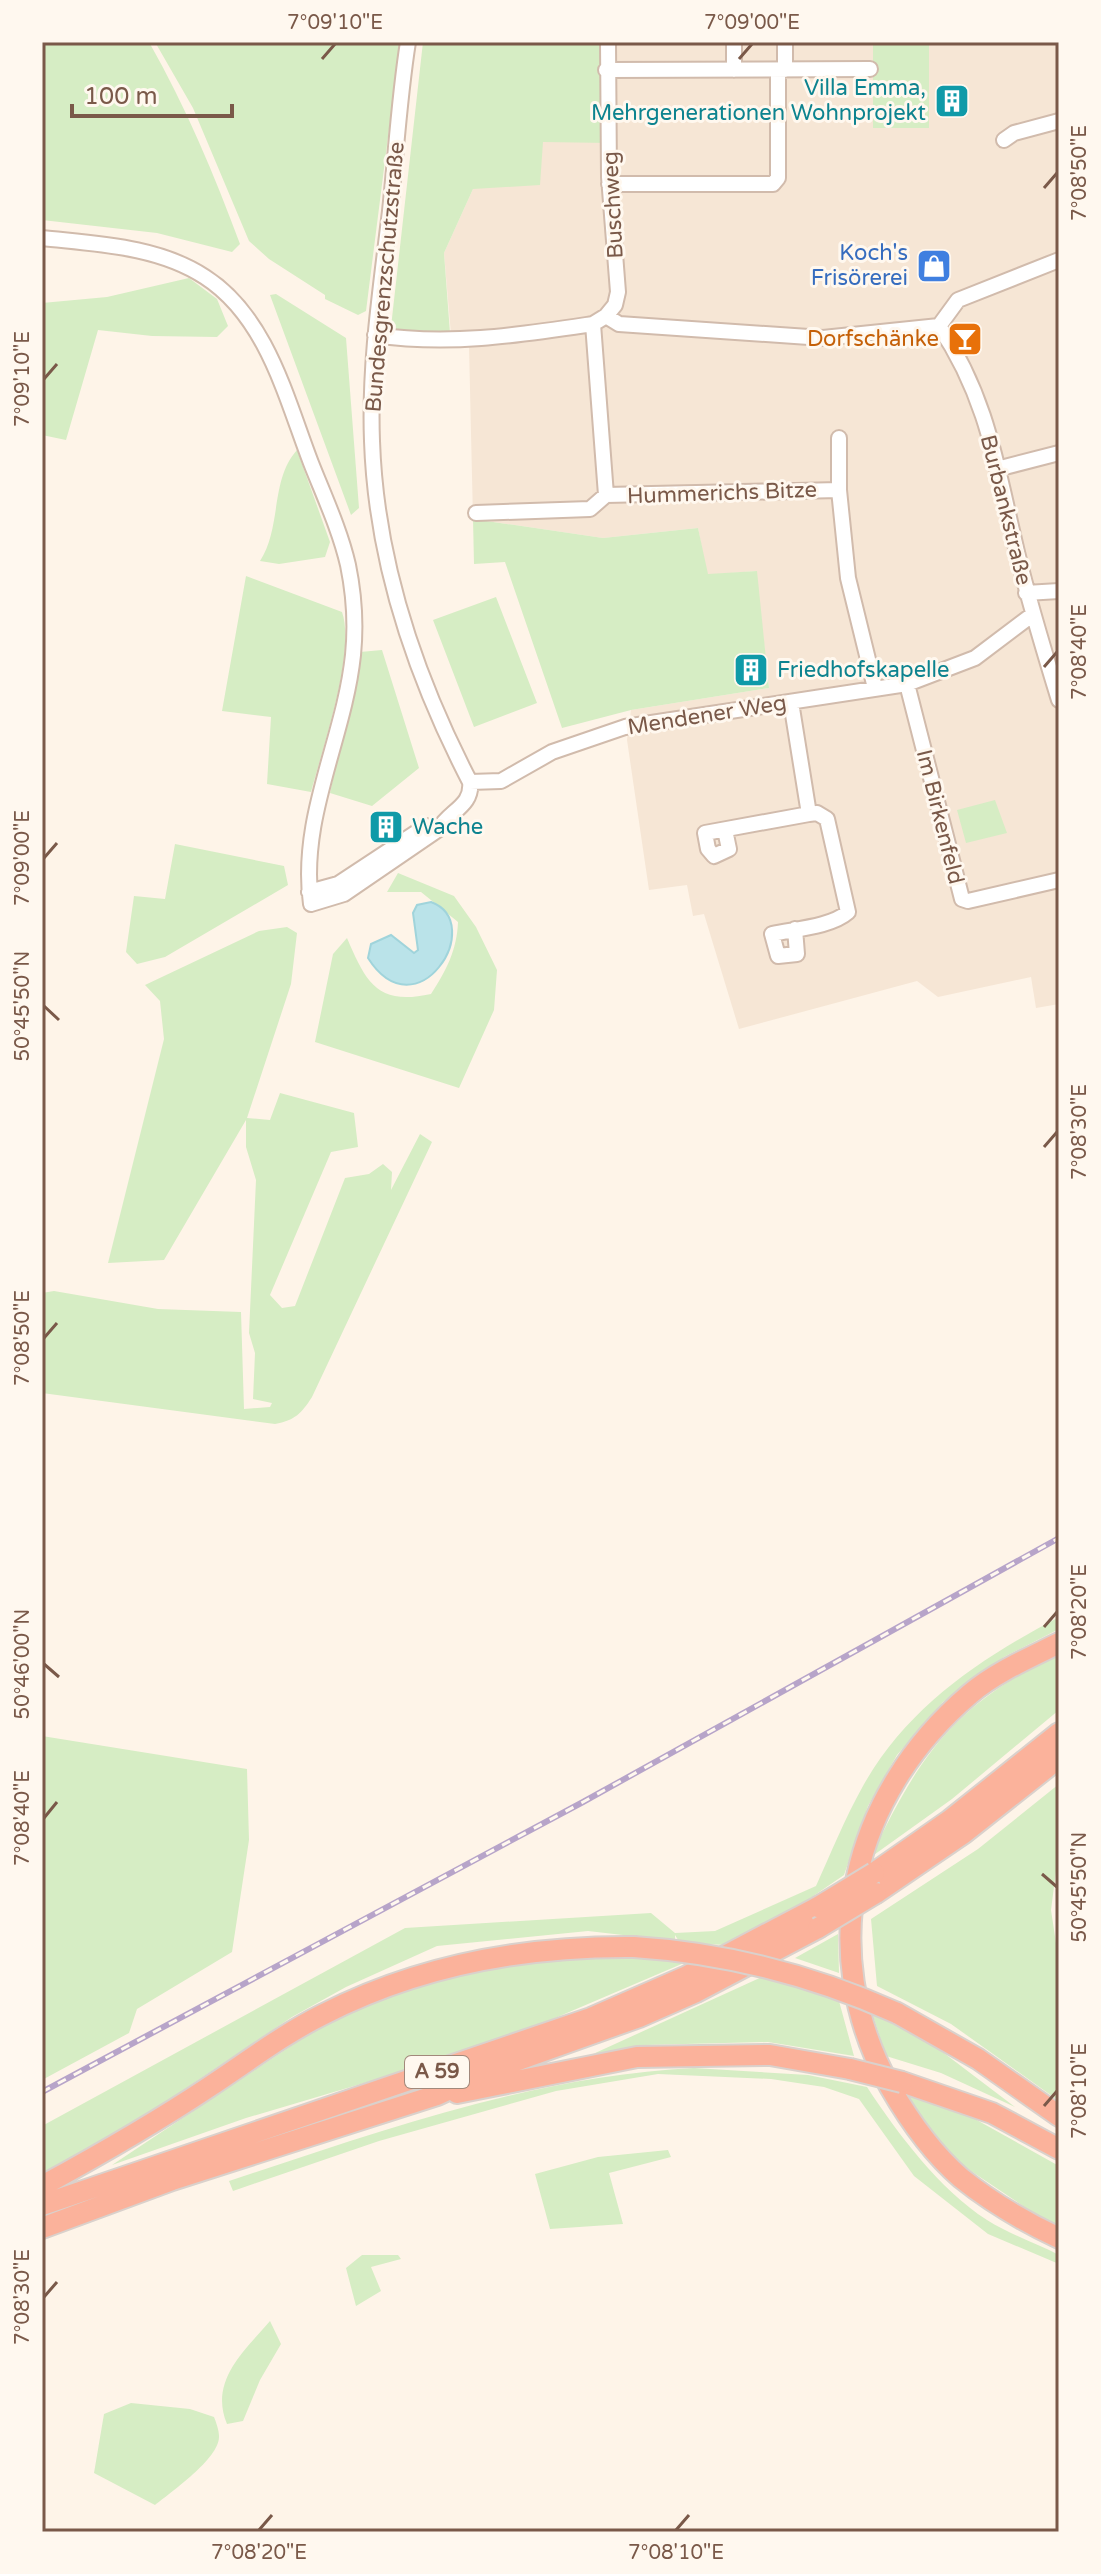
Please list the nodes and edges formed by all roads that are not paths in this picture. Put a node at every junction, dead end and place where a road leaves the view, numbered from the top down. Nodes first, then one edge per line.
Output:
1 (408, 42) edge
2 (608, 42) edge
3 (734, 42) edge
4 (785, 42) edge
5 (870, 69) dead end
6 (606, 70) junction
7 (734, 70) junction
8 (781, 70) junction
9 (1059, 121) edge
10 (1004, 140) dead end
11 (609, 184) junction
12 (42, 238) edge
13 (1059, 260) edge
14 (606, 316) junction
15 (593, 324) junction
16 (939, 326) junction
17 (375, 335) junction
18 (839, 438) dead end
19 (1059, 453) edge
20 (997, 469) junction
21 (839, 490) junction
22 (606, 495) junction
23 (476, 513) dead end
24 (1059, 591) edge
25 (1026, 593) junction
26 (1032, 615) junction
27 (907, 684) junction
28 (875, 688) junction
29 (1059, 700) edge
30 (791, 702) junction
31 (470, 782) junction
32 (809, 814) junction
33 (725, 830) dead end
34 (1059, 880) edge
35 (795, 929) dead end
36 (1059, 1643) edge
37 (1059, 1733) edge
38 (1059, 1758) edge
39 (875, 1883) junction
40 (818, 1917) junction
41 (437, 2095) junction
42 (1059, 2116) edge
43 (1059, 2149) edge
44 (42, 2186) edge
45 (42, 2205) edge
46 (42, 2228) edge
47 (1059, 2238) edge

1 - 17 street, Bundesgrenzschutzstraße
2 - 6 street, Buschweg
3 - 7 street
4 - 8 street
5 - 8 street
6 - 7 street
6 - 11 street, Buschweg
7 - 8 street
8 - 11 street
9 - 10 street
11 - 14 street, Buschweg
12 - 31 street
13 - 16 street
14 - 15 street
14 - 16 street
15 - 17 street
15 - 22 street, Hummerichs Bitze
16 - 20 street, Burbankstraße
17 - 31 street, Bundesgrenzschutzstraße
18 - 21 street, Hummerichs Bitze
19 - 20 street
20 - 25 street, Burbankstraße
21 - 22 street, Hummerichs Bitze
21 - 28 street, Hummerichs Bitze
22 - 23 street, Hummerichs Bitze
24 - 25 street
25 - 26 street, Burbankstraße
26 - 27 street, Mendener Weg
26 - 29 street, Burbankstraße
27 - 28 street, Mendener Weg
27 - 34 street, Im Birkenfeld
28 - 30 street, Mendener Weg
30 - 31 street, Mendener Weg
30 - 32 street
32 - 33 street
32 - 35 street
36 - 47 highway
37 - 39 highway, A 59
38 - 39 highway, A 59
39 - 40 highway, A 59, bridge
40 - 41 highway, A 59
40 - 45 highway, A 59
41 - 43 highway, bridge
41 - 46 highway, A 59
42 - 44 highway, bridge

